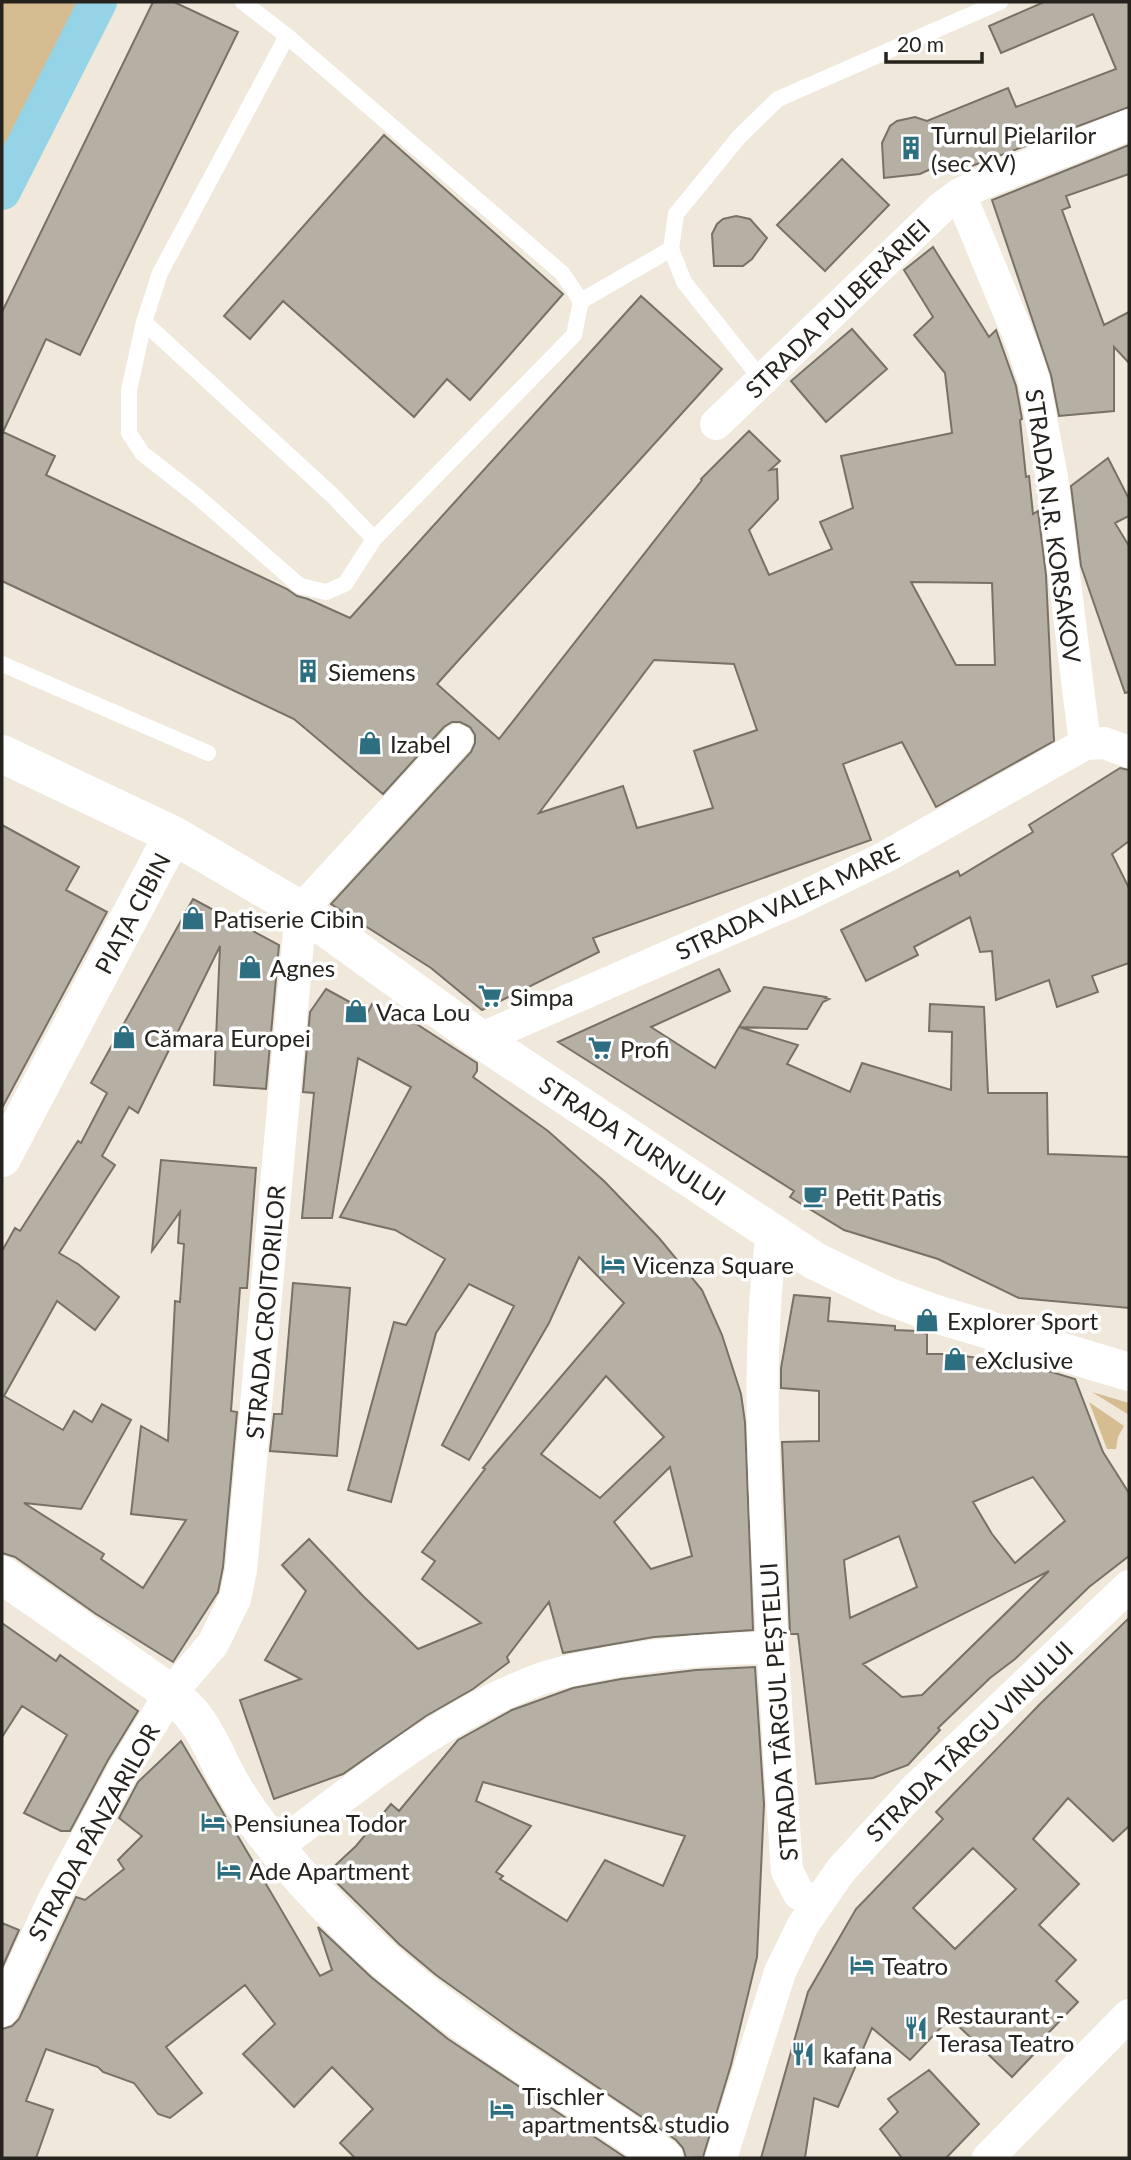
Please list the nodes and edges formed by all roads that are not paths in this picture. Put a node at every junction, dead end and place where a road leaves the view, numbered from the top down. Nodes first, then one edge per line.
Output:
1 (99, 2) edge
2 (243, 2) edge
3 (1000, 2) edge
4 (287, 36) junction
5 (1129, 125) edge
6 (2, 191) edge
7 (960, 194) junction
8 (671, 249) junction
9 (581, 302) junction
10 (144, 322) junction
11 (762, 380) junction
12 (716, 424) dead end
13 (374, 539) junction
14 (2, 664) edge
15 (457, 740) dead end
16 (1084, 744) junction
17 (1129, 752) edge
18 (208, 753) dead end
19 (2, 754) edge
20 (173, 835) junction
21 (301, 910) junction
22 (480, 1040) junction
23 (2, 1158) edge
24 (772, 1234) junction
25 (1129, 1373) edge
26 (2, 1575) edge
27 (1129, 1586) edge
28 (771, 1648) junction
29 (170, 1694) junction
30 (277, 1847) junction
31 (817, 1903) junction
32 (2, 2011) edge
33 (1129, 2015) edge
34 (664, 2158) edge
35 (721, 2158) edge
36 (988, 2158) edge

1 - 6 main road
2 - 4 lane
3 - 8 lane
4 - 9 lane
4 - 10 lane
5 - 7 street, STRADA PULBERĂRIEI
7 - 11 street, STRADA PULBERĂRIEI
7 - 16 street, STRADA N.R. KORSAKOV
8 - 9 lane
8 - 11 lane
9 - 13 lane
10 - 13 lane
10 - 13 lane
11 - 12 street, STRADA PULBERĂRIEI
14 - 18 lane
15 - 21 street
16 - 17 street
16 - 22 street, STRADA VALEA MARE
19 - 20 street, PIAȚA CIBIN
20 - 21 street, STRADA TURNULUI
20 - 23 street, PIAȚA CIBIN
21 - 22 street, STRADA TURNULUI
21 - 29 street, STRADA CROITORILOR
22 - 24 street, STRADA TURNULUI
24 - 25 street, STRADA TURNULUI
24 - 28 street, STRADA TÂRGUL PEȘTELUI
26 - 29 street
27 - 31 street, STRADA TÂRGU VINULUI
28 - 30 street
28 - 31 street, STRADA TÂRGUL PEȘTELUI
29 - 30 street
29 - 32 street, STRADA PÂNZARILOR
30 - 34 street
31 - 35 street
33 - 36 street

